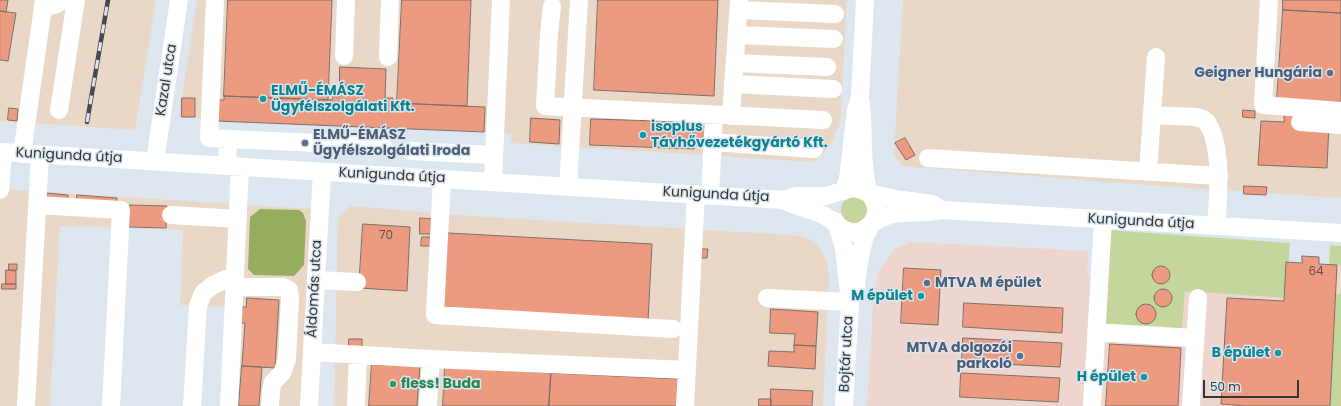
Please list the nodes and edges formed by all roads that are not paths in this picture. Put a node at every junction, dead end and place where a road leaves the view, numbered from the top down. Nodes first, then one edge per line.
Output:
1 (62, 0) edge
2 (76, 0) edge
3 (179, 0) edge
4 (215, 0) edge
5 (346, 0) edge
6 (390, 0) edge
7 (501, 0) edge
8 (579, 0) edge
9 (865, 0) edge
10 (1269, 0) edge
11 (549, 2) edge
12 (44, 4) edge
13 (739, 5) edge
14 (835, 14) dead end
15 (737, 35) junction
16 (834, 39) dead end
17 (344, 56) dead end
18 (388, 57) dead end
19 (1156, 57) dead end
20 (735, 63) junction
21 (827, 68) dead end
22 (733, 84) junction
23 (833, 89) dead end
24 (860, 97) junction
25 (573, 108) junction
26 (59, 110) dead end
27 (1341, 111) edge
28 (722, 115) junction
29 (1152, 115) junction
30 (823, 120) dead end
31 (1300, 122) dead end
32 (1341, 125) edge
33 (228, 139) junction
34 (712, 142) junction
35 (383, 146) dead end
36 (814, 149) dead end
37 (410, 151) dead end
38 (1, 152) edge
39 (22, 154) junction
40 (40, 155) junction
41 (494, 155) junction
42 (928, 158) dead end
43 (155, 161) junction
44 (233, 167) junction
45 (1148, 171) junction
46 (322, 172) junction
47 (1219, 176) junction
48 (442, 179) junction
49 (493, 182) junction
50 (568, 187) junction
51 (0, 190) edge
52 (844, 191) junction
53 (868, 193) junction
54 (703, 195) junction
55 (784, 200) junction
56 (37, 205) junction
57 (942, 210) junction
58 (171, 215) dead end
59 (238, 219) junction
60 (1103, 220) junction
61 (837, 224) junction
62 (869, 226) junction
63 (1216, 226) junction
64 (1341, 233) edge
65 (316, 280) junction
66 (235, 281) junction
67 (357, 282) dead end
68 (767, 298) dead end
69 (1198, 298) dead end
70 (850, 302) junction
71 (674, 329) dead end
72 (1096, 332) junction
73 (1195, 338) junction
74 (312, 352) junction
75 (358, 355) junction
76 (431, 359) junction
77 (687, 370) junction
78 (428, 404) dead end
79 (26, 406) edge
80 (111, 406) edge
81 (192, 406) edge
82 (229, 406) edge
83 (270, 406) edge
84 (310, 406) edge
85 (356, 406) edge
86 (685, 406) edge
87 (844, 406) edge
88 (1092, 406) edge
89 (1191, 406) edge

1 - 12 street
2 - 26 street
3 - 43 street, Kazal utca
4 - 33 street
5 - 17 street
6 - 18 street
7 - 41 street
8 - 25 street
9 - 24 street
10 - 27 street
11 - 25 street
12 - 39 street
13 - 14 street
13 - 15 street
15 - 16 street
15 - 20 street
19 - 29 street
20 - 21 street
20 - 22 street
22 - 23 street
22 - 28 street
24 - 52 street
24 - 53 street
25 - 28 street
25 - 50 street
28 - 30 street
28 - 34 street
29 - 45 street
29 - 47 street
31 - 32 street
33 - 35 street
33 - 44 street
34 - 36 street
34 - 54 street
37 - 41 street
38 - 39 street, Kunigunda útja
38 - 51 street
39 - 40 street, Kunigunda útja
40 - 43 street, Kunigunda útja
40 - 56 street
41 - 49 street
42 - 45 street
43 - 44 street, Kunigunda útja
44 - 46 street, Kunigunda útja
44 - 59 street
45 - 47 street
46 - 48 street, Kunigunda útja
46 - 65 street, Áldomás utca
47 - 63 street
48 - 49 street, Kunigunda útja
48 - 71 street
49 - 50 street, Kunigunda útja
50 - 54 street, Kunigunda útja
52 - 53 street, Kunigunda útja
52 - 55 street, Kunigunda útja
52 - 61 street
53 - 57 street, Kunigunda útja
53 - 62 street
54 - 55 street, Kunigunda útja
54 - 77 street
55 - 61 street, Kunigunda útja
56 - 79 street
56 - 80 street
57 - 60 street, Kunigunda útja
57 - 62 street, Kunigunda útja
58 - 59 street
59 - 66 street
60 - 63 street, Kunigunda útja
60 - 72 street
61 - 62 street, Kunigunda útja
61 - 70 street, Bojtár utca
62 - 70 street, Bojtár utca
63 - 64 street, Kunigunda útja
65 - 67 street
65 - 74 street, Áldomás utca
66 - 81 street
66 - 82 street
66 - 83 street
68 - 70 street
69 - 73 street
70 - 87 street, Bojtár utca
72 - 73 street
72 - 88 street
73 - 89 street
74 - 75 street
74 - 84 street, Áldomás utca
75 - 76 street
75 - 85 street
76 - 77 street
76 - 78 street
77 - 86 street

